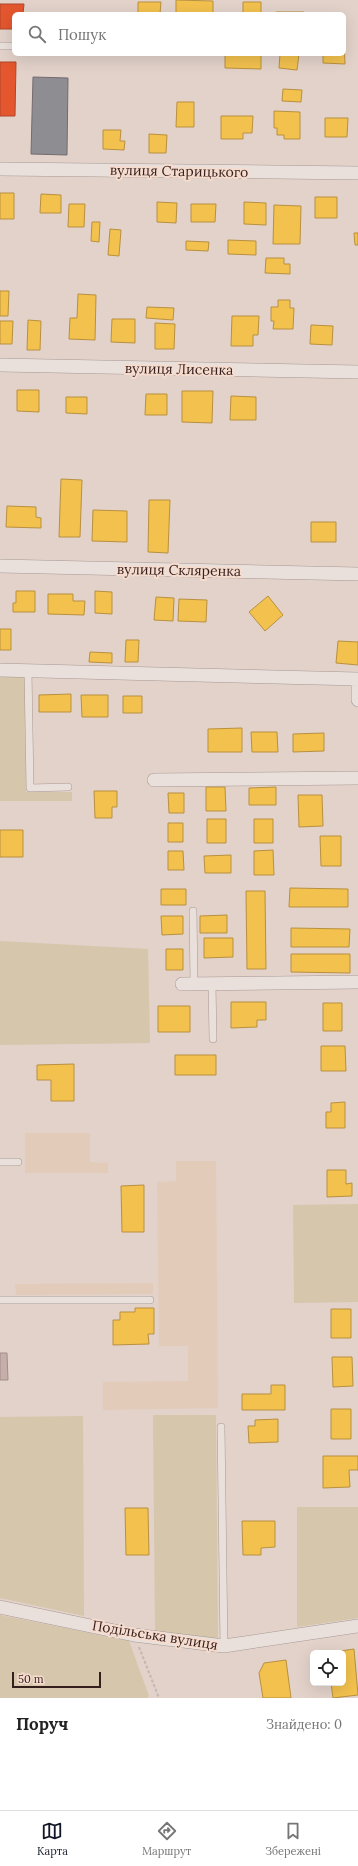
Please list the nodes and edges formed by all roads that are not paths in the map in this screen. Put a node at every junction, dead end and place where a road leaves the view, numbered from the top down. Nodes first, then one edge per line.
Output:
1 (0, 46) edge
2 (10, 46) dead end
3 (0, 169) edge
4 (358, 174) edge
5 (0, 365) edge
6 (358, 372) edge
7 (0, 566) edge
8 (358, 574) edge
9 (0, 670) edge
10 (28, 671) junction
11 (358, 679) edge
12 (358, 700) edge
13 (358, 778) edge
14 (154, 780) dead end
15 (68, 787) dead end
16 (193, 911) dead end
17 (358, 982) edge
18 (188, 984) joint
19 (212, 984) junction
20 (213, 1039) dead end
21 (0, 1162) edge
22 (18, 1162) dead end
23 (0, 1300) edge
24 (150, 1300) dead end
25 (222, 1427) dead end
26 (0, 1607) edge
27 (358, 1626) edge
28 (224, 1646) junction

1 - 2 lane
3 - 4 street, вулиця Старицького
5 - 6 street, вулиця Лисенка
7 - 8 street, вулиця Скляренка
9 - 10 street
10 - 11 street
10 - 15 lane
11 - 12 street
13 - 14 street
16 - 18 lane
17 - 19 street
18 - 19 street
19 - 20 lane
21 - 22 lane
23 - 24 lane
25 - 28 lane
26 - 28 street, Подільська вулиця
27 - 28 street, Подільська вулиця

